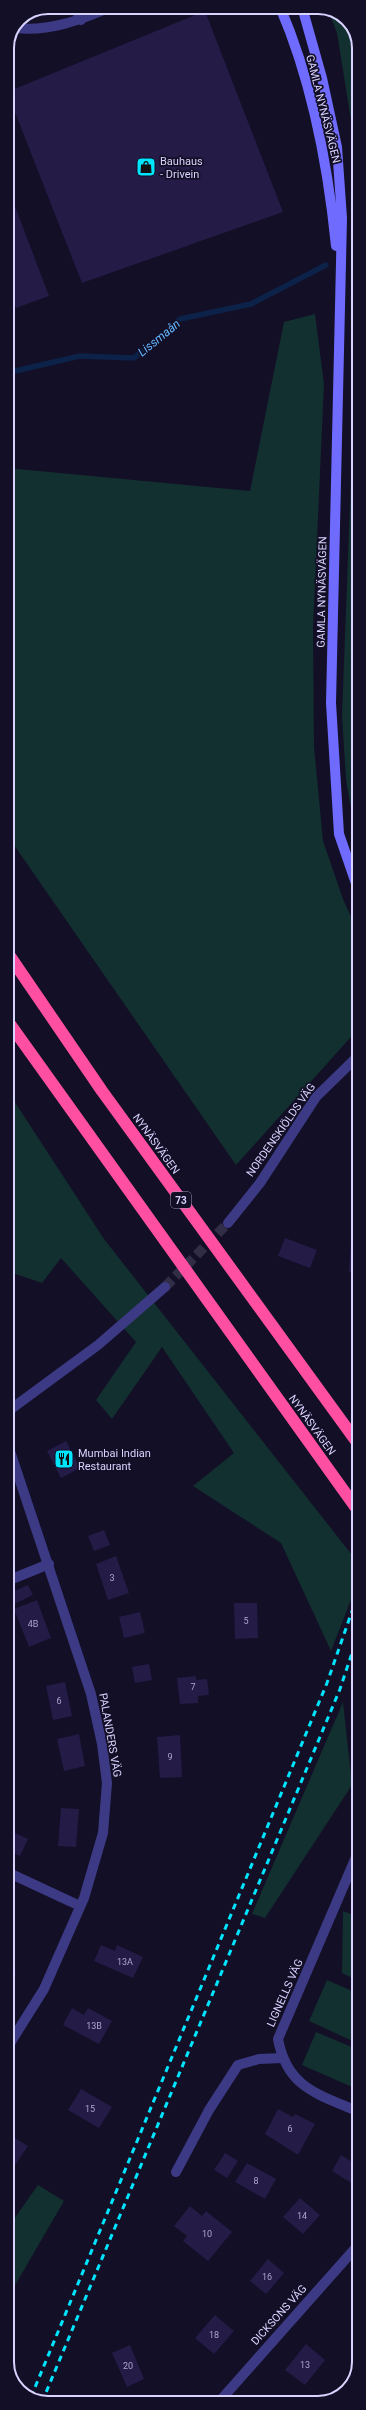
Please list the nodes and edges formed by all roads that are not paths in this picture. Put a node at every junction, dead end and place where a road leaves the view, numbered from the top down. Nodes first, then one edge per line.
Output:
1 (78, 14) edge
2 (95, 14) edge
3 (282, 14) edge
4 (304, 14) edge
5 (81, 20) junction
6 (20, 29) edge
7 (341, 290) junction
8 (352, 872) edge
9 (14, 962) edge
10 (14, 1030) edge
11 (352, 1062) edge
12 (228, 1223) tunnel mouth
13 (165, 1287) tunnel mouth
14 (14, 1407) edge
15 (352, 1435) edge
16 (14, 1462) edge
17 (352, 1502) edge
18 (49, 1564) junction
19 (14, 1578) edge
20 (352, 1866) edge
21 (14, 1875) edge
22 (80, 1906) junction
23 (14, 2037) edge
24 (282, 2058) junction
25 (352, 2109) edge
26 (176, 2172) dead end
27 (352, 2252) edge
28 (224, 2396) edge

1 - 5 street
2 - 5 street
3 - 7 street, GAMLA NYNÄSVÄGEN
4 - 7 street, GAMLA NYNÄSVÄGEN
5 - 6 street
7 - 8 street, GAMLA NYNÄSVÄGEN
9 - 15 highway, NYNÄSVÄGEN / 73
10 - 17 highway, NYNÄSVÄGEN
11 - 12 street, NORDENSKIÖLDS VÄG
13 - 14 street
16 - 18 street, PALANDERS VÄG
18 - 19 street
18 - 22 street, PALANDERS VÄG
20 - 24 street, LIGNELLS VÄG
21 - 22 street
22 - 23 street, PALANDERS VÄG
24 - 25 street, LIGNELLS VÄG
24 - 26 street
27 - 28 street, DICKSONS VÄG

